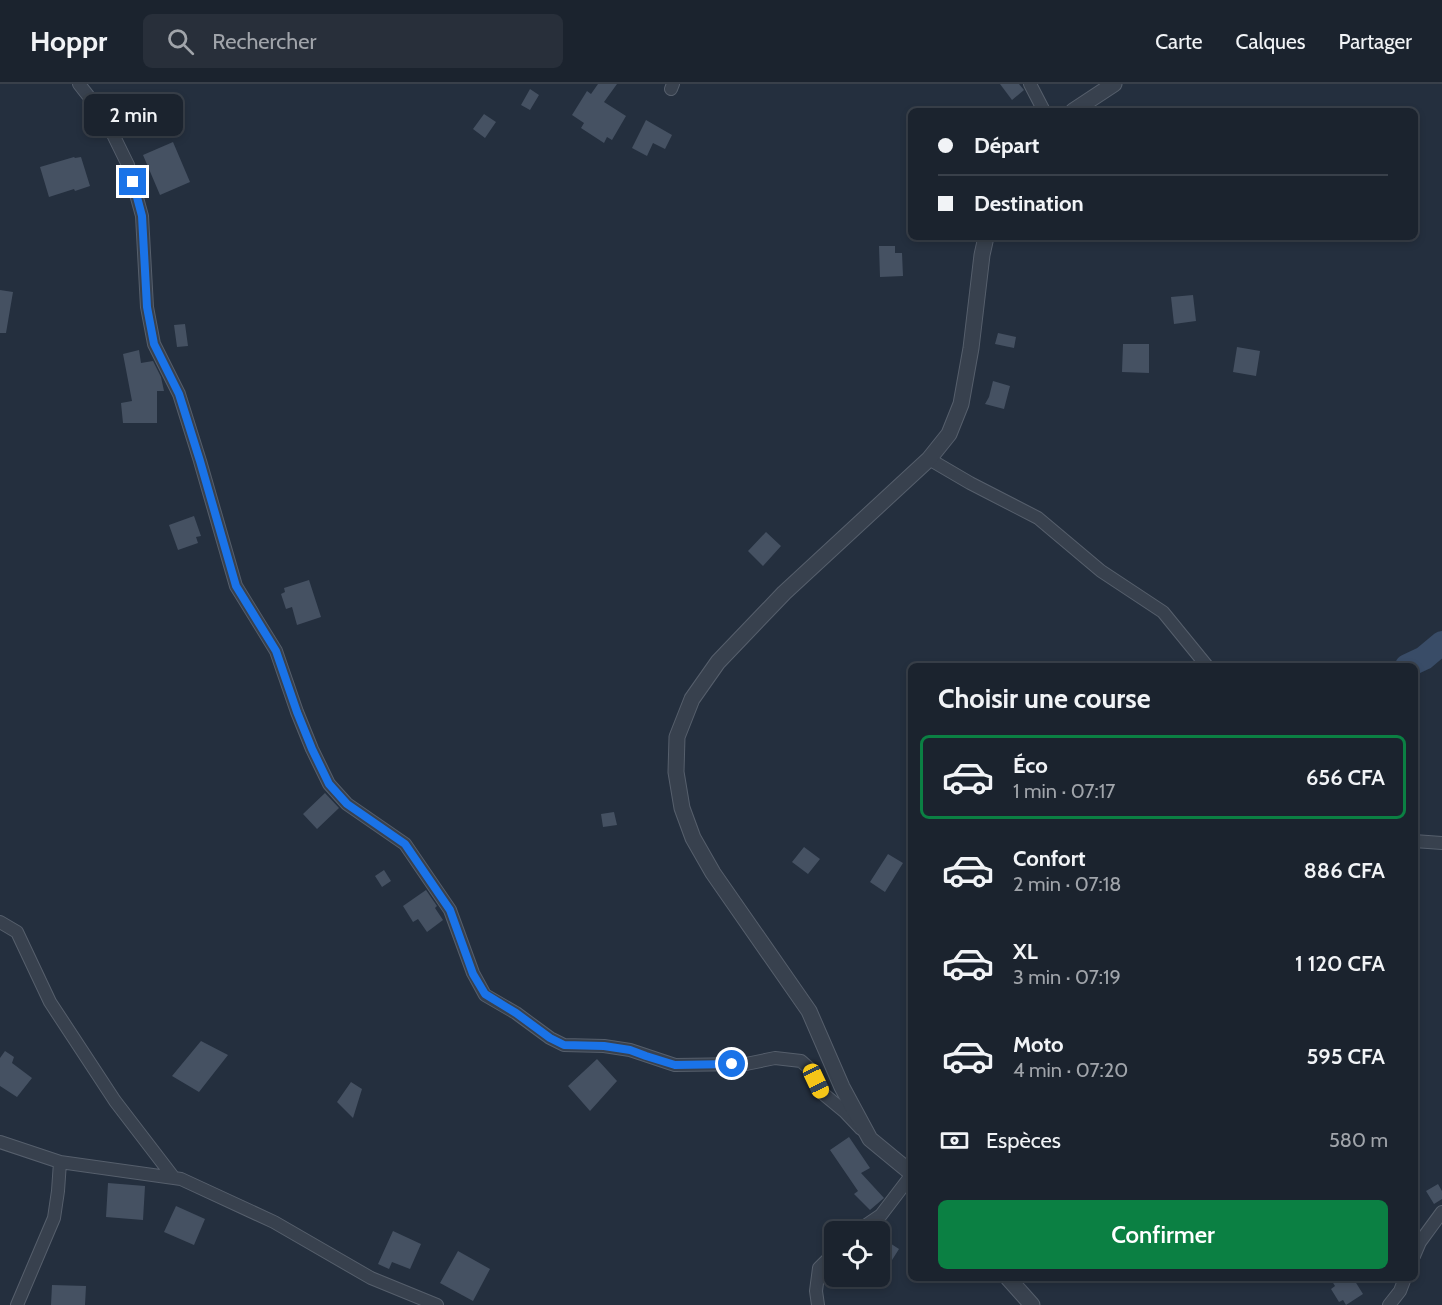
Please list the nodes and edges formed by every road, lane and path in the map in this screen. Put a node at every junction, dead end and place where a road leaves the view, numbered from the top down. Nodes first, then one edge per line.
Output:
1 (79, 84) edge
2 (1030, 84) edge
3 (1114, 84) edge
4 (1042, 108) edge
5 (1078, 108) edge
6 (985, 240) edge
7 (929, 459) junction
8 (1205, 663) edge
9 (1418, 841) edge
10 (1442, 843) edge
11 (0, 922) edge
12 (870, 1139) junction
13 (0, 1142) edge
14 (60, 1162) junction
15 (908, 1170) edge
16 (174, 1178) junction
17 (908, 1180) edge
18 (1442, 1212) edge
19 (872, 1221) edge
20 (1418, 1247) edge
21 (824, 1263) edge
22 (1011, 1281) edge
23 (1405, 1281) edge
24 (17, 1305) edge
25 (437, 1305) edge
26 (818, 1305) edge
27 (1032, 1305) edge
28 (1389, 1305) edge

1 - 12 street
2 - 4 street
3 - 5 street
6 - 7 street
7 - 8 street
7 - 12 street
9 - 10 street
11 - 16 street
12 - 15 street
13 - 14 street
14 - 16 street
14 - 24 street
16 - 25 street
17 - 19 street
18 - 20 street
21 - 26 street
22 - 27 street
23 - 28 street

